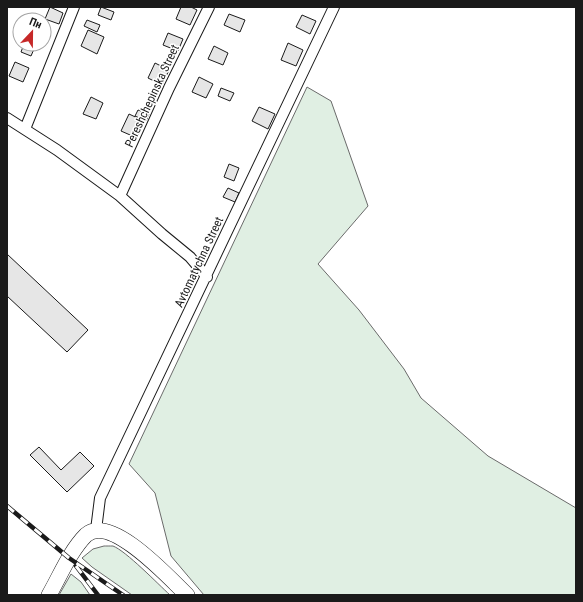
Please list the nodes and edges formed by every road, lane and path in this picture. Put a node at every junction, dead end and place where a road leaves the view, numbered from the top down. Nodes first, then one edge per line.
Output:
1 (74, 7) edge
2 (209, 7) edge
3 (334, 7) edge
4 (7, 118) edge
5 (25, 129) junction
6 (120, 196) junction
7 (207, 277) junction
8 (96, 530) junction
9 (49, 595) edge
10 (187, 595) edge

1 - 5 street
2 - 6 street, Pereshchepinska Street
3 - 7 street, Avtomatychna Street
4 - 5 street
5 - 6 street
6 - 7 street
7 - 8 street, Avtomatychna Street
8 - 9 street
8 - 10 street

